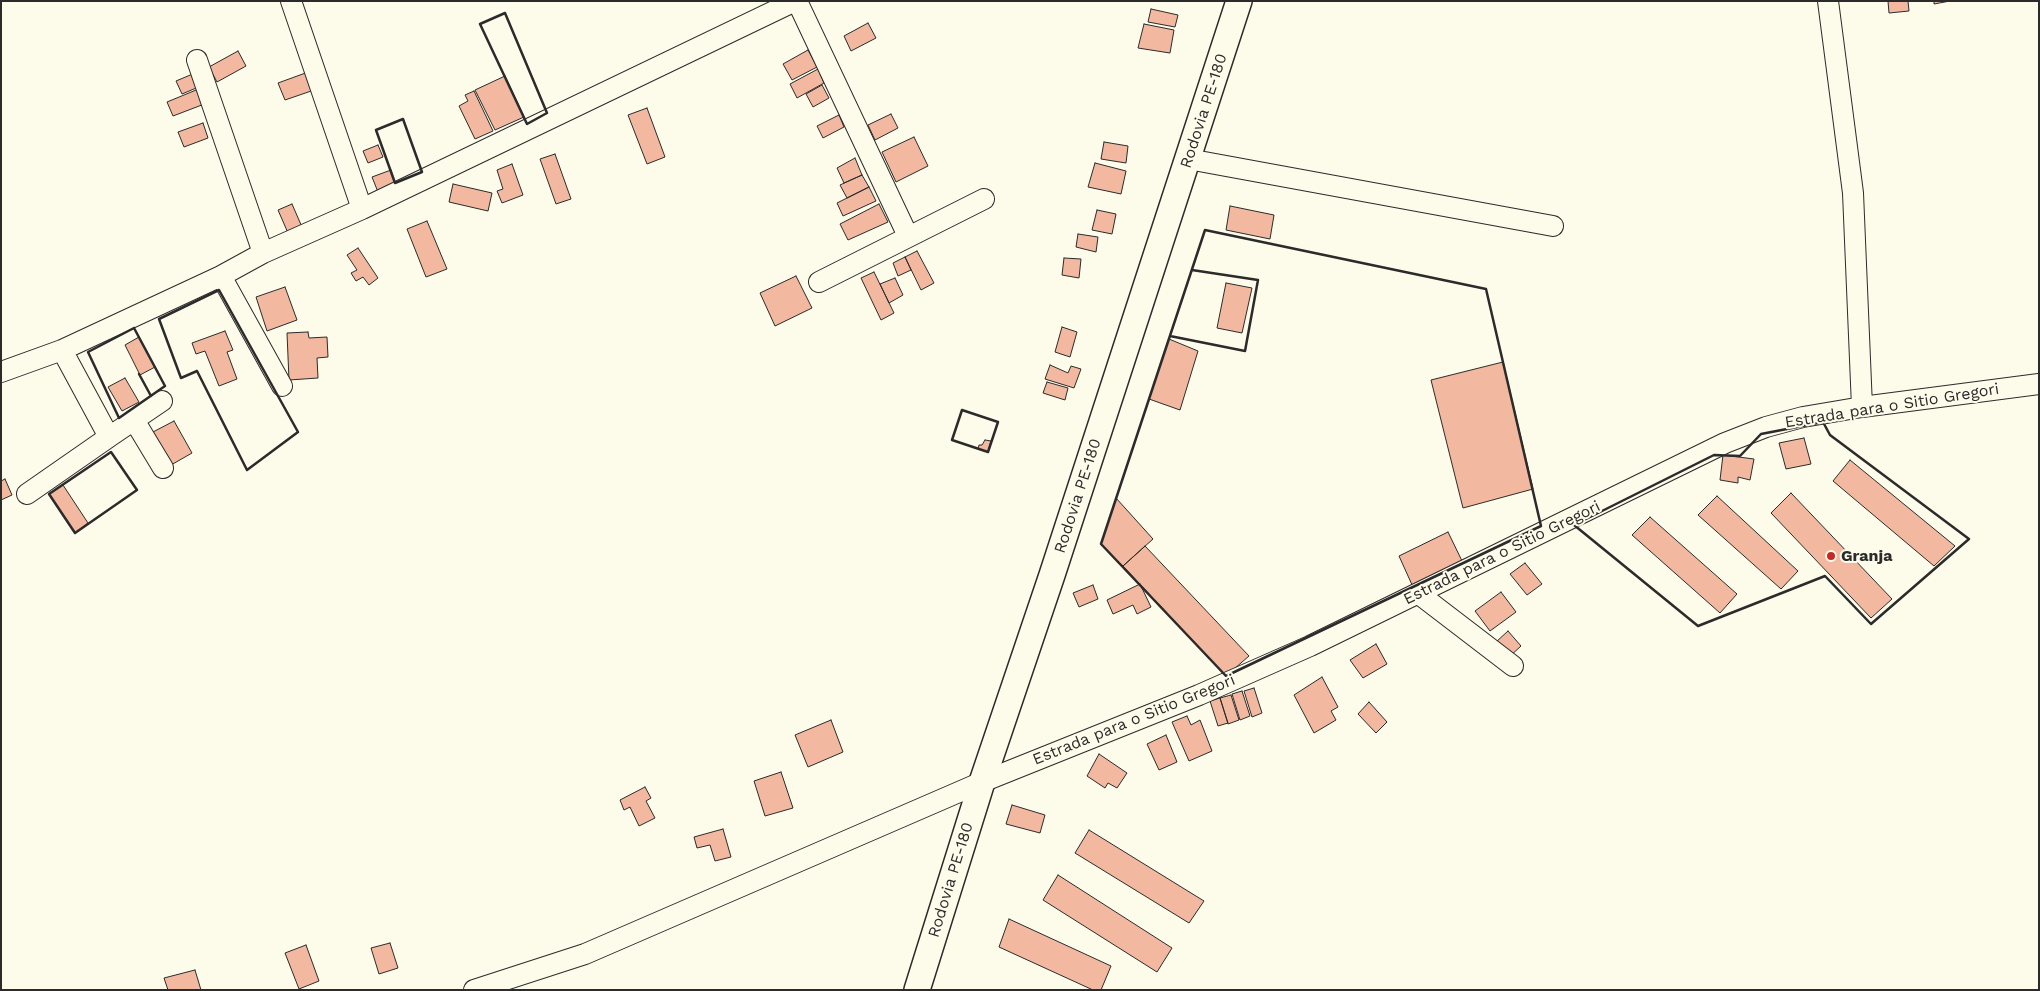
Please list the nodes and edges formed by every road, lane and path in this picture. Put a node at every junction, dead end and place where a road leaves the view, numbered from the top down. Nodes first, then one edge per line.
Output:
1 (291, 1) edge
2 (796, 1) edge
3 (1240, 1) edge
4 (1828, 1) edge
5 (197, 60) dead end
6 (1188, 159) junction
7 (984, 199) dead end
8 (362, 209) junction
9 (1552, 226) dead end
10 (908, 236) junction
11 (263, 253) junction
12 (221, 276) junction
13 (819, 282) dead end
14 (62, 350) junction
15 (1, 372) edge
16 (2039, 384) edge
17 (282, 386) dead end
18 (162, 401) dead end
19 (1862, 407) junction
20 (134, 420) junction
21 (108, 437) junction
22 (163, 468) dead end
23 (27, 494) dead end
24 (1419, 594) junction
25 (1513, 666) dead end
26 (982, 782) junction
27 (474, 990) edge
28 (917, 990) edge

1 - 8 street
2 - 8 street
2 - 10 street
3 - 6 main road, Rodovia PE-180
4 - 19 street
5 - 11 street
6 - 9 street
6 - 26 main road, Rodovia PE-180
7 - 10 street
8 - 11 street
10 - 13 street
11 - 12 street
12 - 14 street
12 - 17 street
14 - 15 street
14 - 21 street
16 - 19 street, Estrada para o Sitio Gregori
18 - 20 street
19 - 24 street, Estrada para o Sitio Gregori
20 - 21 street
20 - 22 street
21 - 23 street
24 - 25 street
24 - 26 street, Estrada para o Sitio Gregori
26 - 27 street, Estrada para o Sitio Gregori
26 - 28 main road, Rodovia PE-180

